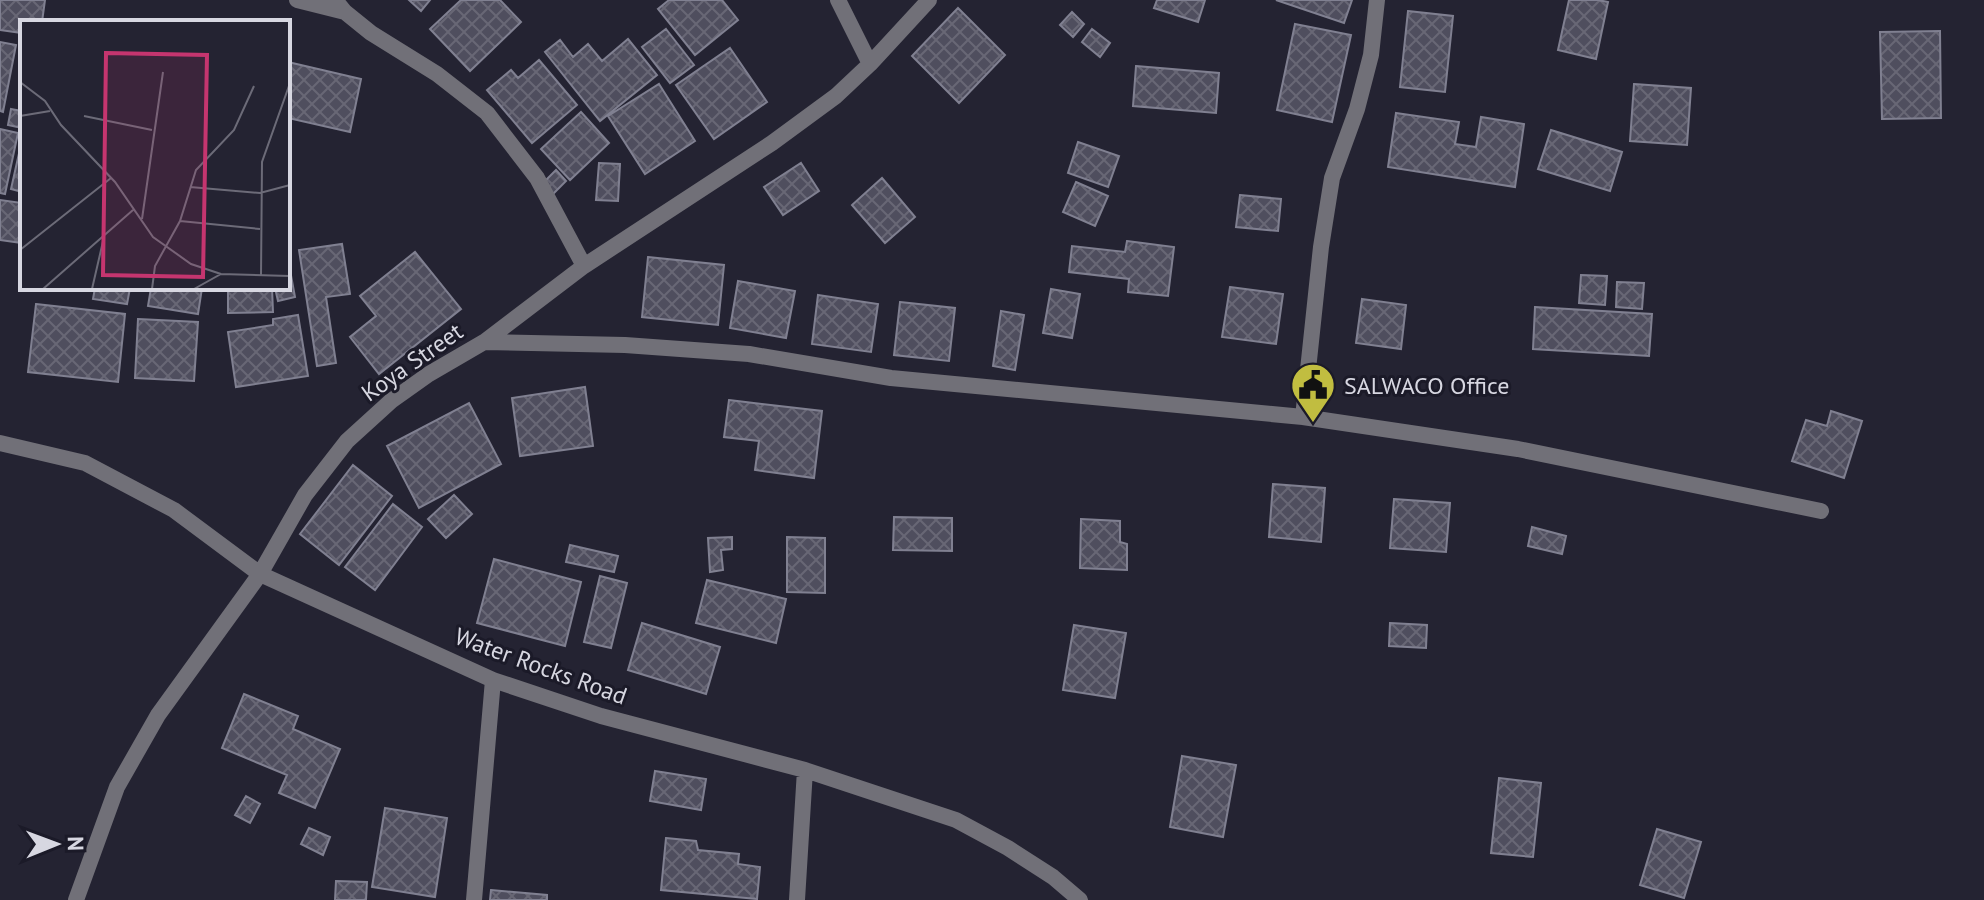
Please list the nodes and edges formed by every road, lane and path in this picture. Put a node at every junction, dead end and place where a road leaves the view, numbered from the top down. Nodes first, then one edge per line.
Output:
1 (297, 0) edge
2 (838, 0) edge
3 (929, 0) edge
4 (1377, 0) edge
5 (340, 6) edge
6 (870, 64) junction
7 (584, 266) junction
8 (484, 342) junction
9 (1303, 417) junction
10 (0, 443) edge
11 (1821, 511) dead end
12 (260, 574) junction
13 (493, 680) junction
14 (805, 770) junction
15 (76, 900) edge
16 (474, 900) edge
17 (797, 900) edge
18 (1080, 900) edge

1 - 5 street
2 - 6 street
3 - 6 street, Koya Street
4 - 9 street
5 - 7 street
6 - 7 street, Koya Street
7 - 8 street, Koya Street
8 - 9 street
8 - 12 street, Koya Street
9 - 11 street
10 - 12 street, Water Rocks Road
12 - 13 street, Water Rocks Road
12 - 15 street, Koya Street
13 - 14 street, Water Rocks Road
13 - 16 street
14 - 17 street
14 - 18 street, Water Rocks Road

